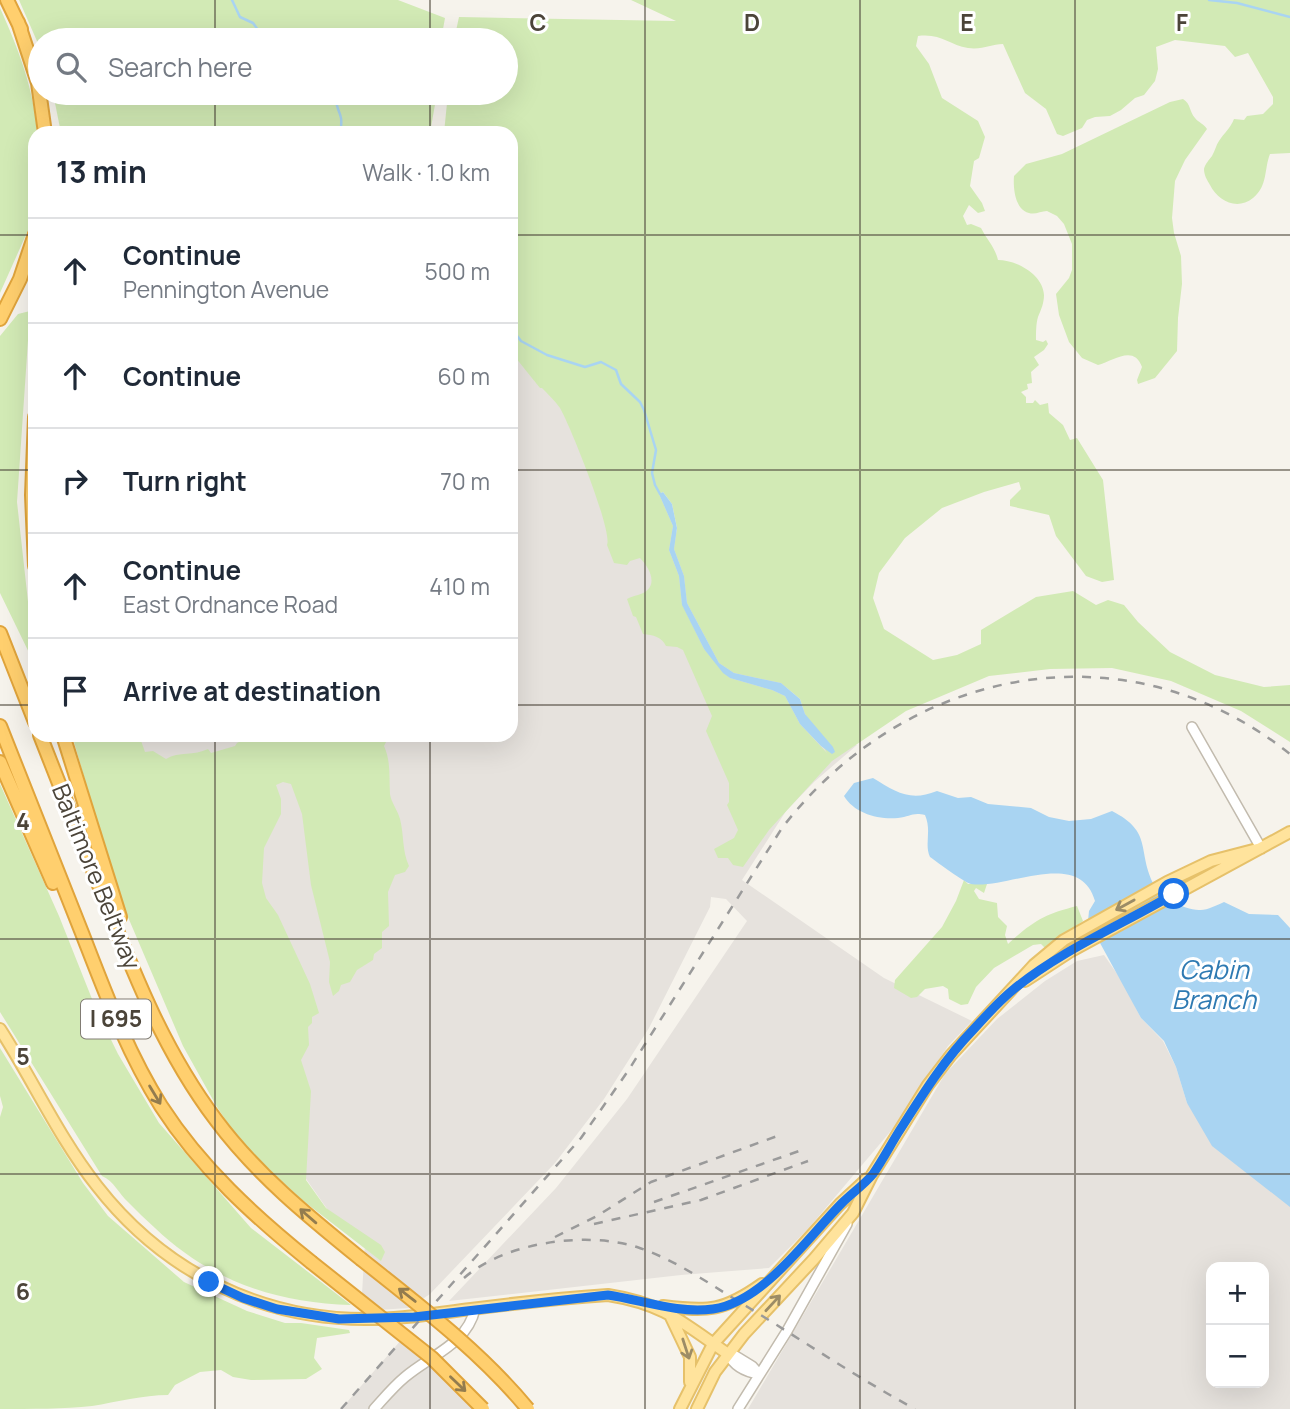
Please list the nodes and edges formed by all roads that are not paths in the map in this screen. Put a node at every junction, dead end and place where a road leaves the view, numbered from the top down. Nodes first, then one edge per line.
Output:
1 (7, 0) edge
2 (18, 22) junction
3 (28, 47) edge
4 (28, 52) edge
5 (41, 105) edge
6 (46, 105) edge
7 (43, 126) edge
8 (50, 126) edge
9 (28, 254) edge
10 (0, 319) edge
11 (0, 633) edge
12 (28, 704) edge
13 (0, 726) edge
14 (1192, 727) dead end
15 (43, 742) edge
16 (65, 742) edge
17 (0, 762) edge
18 (1290, 832) edge
19 (1261, 849) junction
20 (1014, 989) junction
21 (0, 1029) edge
22 (171, 1052) junction
23 (141, 1072) junction
24 (872, 1175) junction
25 (853, 1213) junction
26 (782, 1270) junction
27 (651, 1305) junction
28 (475, 1308) junction
29 (669, 1312) junction
30 (713, 1345) junction
31 (729, 1355) junction
32 (759, 1374) junction
33 (689, 1389) junction
34 (374, 1409) edge
35 (483, 1409) edge
36 (528, 1409) edge
37 (680, 1409) edge
38 (697, 1409) edge
39 (738, 1409) edge

1 - 2 highway
2 - 3 highway
2 - 4 highway
5 - 7 highway
6 - 8 highway
9 - 10 highway
11 - 12 highway
13 - 23 highway, Baltimore Beltway / I 695
14 - 19 street
15 - 22 highway, Baltimore Beltway / I 695
16 - 22 highway
17 - 23 highway
18 - 19 main road
19 - 20 main road
19 -> 20 main road
20 - 24 main road
21 - 28 main road
36 -> 22 highway, Baltimore Beltway / I 695, bridge
23 -> 35 highway, Baltimore Beltway / I 695, bridge
24 - 25 main road
24 - 26 main road
31 -> 25 main road
25 - 32 street
26 - 27 main road
26 - 30 main road
27 - 28 main road
27 - 29 main road
28 - 34 street
29 - 30 main road
29 -> 33 main road
30 - 31 main road
30 - 33 main road
31 - 32 street
31 - 38 main road
32 - 39 street
33 - 37 main road

